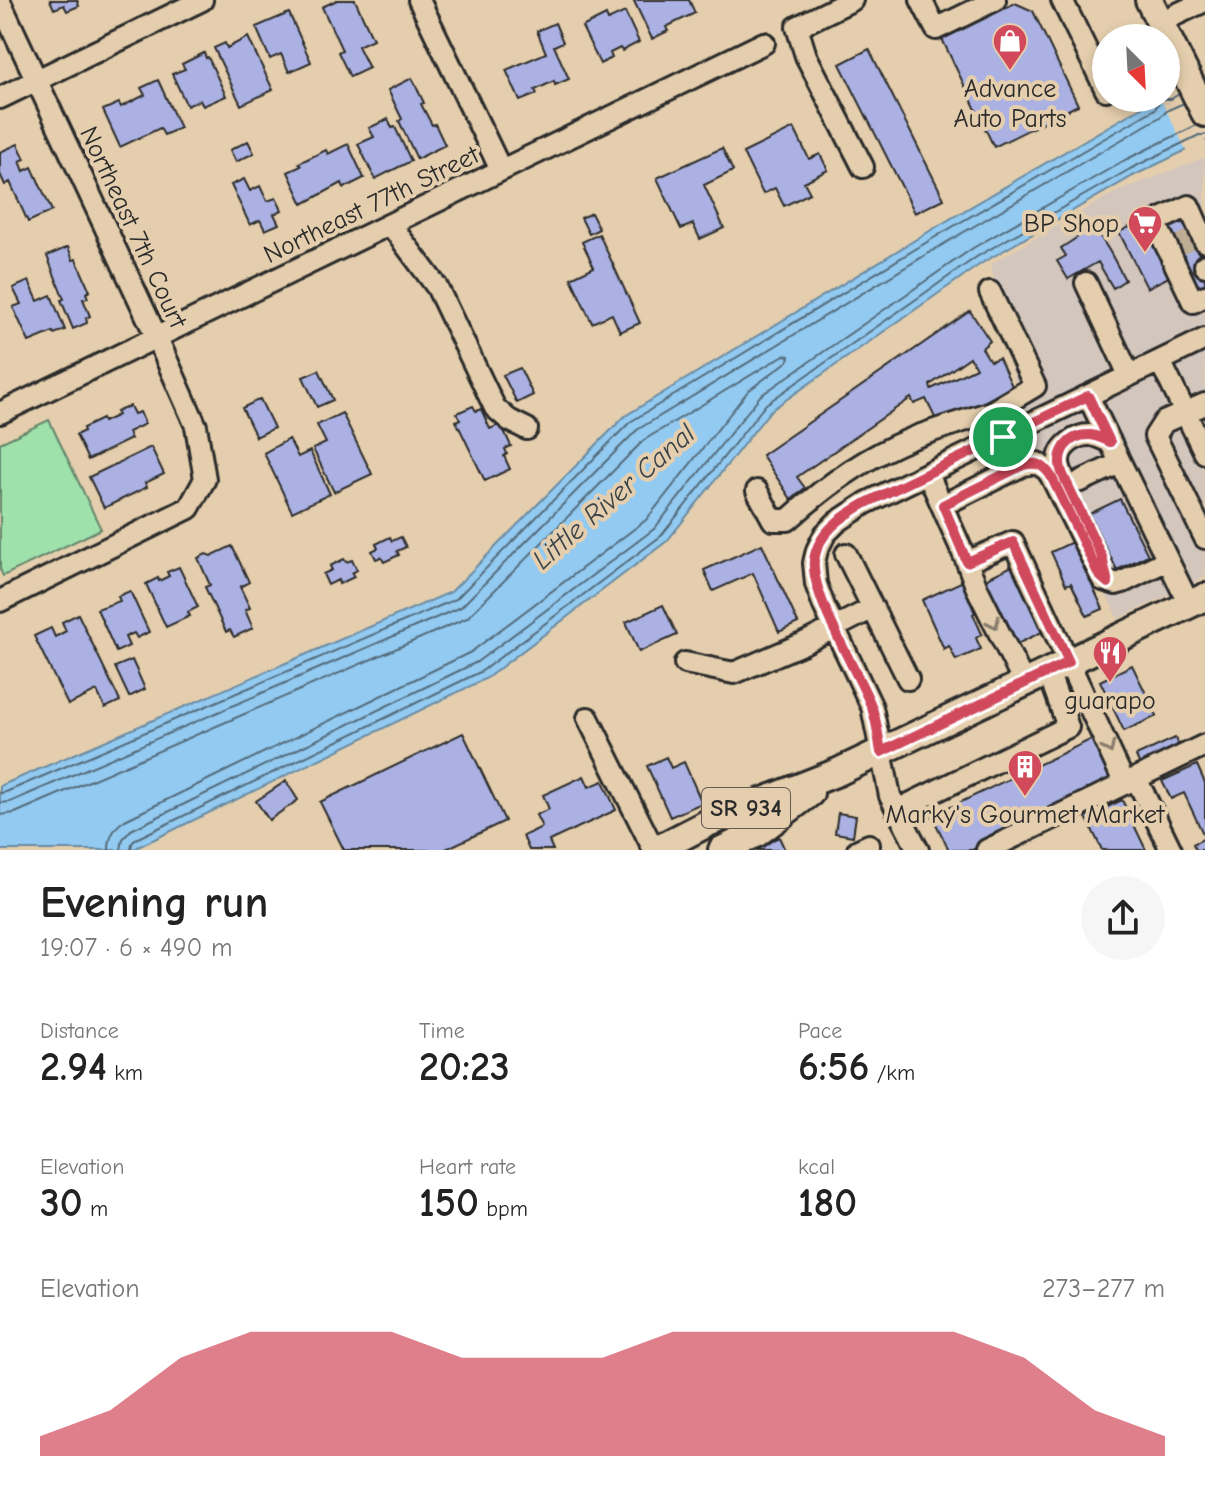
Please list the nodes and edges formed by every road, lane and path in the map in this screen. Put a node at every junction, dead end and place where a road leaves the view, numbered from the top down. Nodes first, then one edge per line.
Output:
1 (202, 0) edge
2 (419, 0) edge
3 (921, 0) edge
4 (995, 0) edge
5 (1062, 0) edge
6 (1205, 1) edge
7 (0, 2) edge
8 (840, 3) edge
9 (1155, 11) edge
10 (764, 43) dead end
11 (1092, 61) edge
12 (37, 80) junction
13 (0, 98) edge
14 (1205, 113) edge
15 (863, 167) dead end
16 (501, 170) junction
17 (1197, 202) edge
18 (390, 224) junction
19 (1189, 243) edge
20 (1195, 270) edge
21 (1086, 283) dead end
22 (990, 292) dead end
23 (1205, 296) edge
24 (157, 338) junction
25 (1205, 339) edge
26 (1160, 361) junction
27 (1129, 375) junction
28 (1088, 396) junction
29 (1205, 404) edge
30 (991, 412) junction
31 (0, 413) edge
32 (1185, 413) junction
33 (527, 429) dead end
34 (1003, 437) junction
35 (1110, 442) junction
36 (1205, 453) edge
37 (1120, 463) junction
38 (928, 474) junction
39 (1081, 481) dead end
40 (757, 491) dead end
41 (943, 505) junction
42 (1203, 528) edge
43 (846, 554) dead end
44 (1167, 560) junction
45 (967, 562) junction
46 (1108, 583) junction
47 (1197, 600) edge
48 (0, 601) edge
49 (873, 608) junction
50 (835, 627) junction
51 (685, 663) dead end
52 (1058, 667) junction
53 (908, 679) dead end
54 (1024, 683) junction
55 (588, 718) dead end
56 (1205, 745) edge
57 (881, 752) junction
58 (838, 772) junction
59 (1130, 781) junction
60 (897, 810) junction
61 (655, 850) edge
62 (722, 850) edge
63 (918, 850) edge
64 (987, 850) edge
65 (1171, 850) edge

1 - 12 street
2 - 16 street
3 - 4 street
5 - 11 street
6 - 9 street
7 - 12 street, Northeast 7th Court
8 - 15 street
9 - 14 main road
10 - 16 street, Northeast 77th Street
12 - 13 street
12 - 24 street, Northeast 7th Court
16 - 18 street, Northeast 77th Street
17 - 19 street
17 - 19 street
18 - 24 street, Northeast 77th Street
18 - 33 street
19 - 20 street
20 - 23 street
21 - 27 street
22 - 30 street
24 - 31 street, Northeast 77th Street
24 - 48 street, Northeast 7th Court
25 - 26 street
26 - 27 street
26 - 32 street
27 - 28 street
28 - 34 street
28 - 35 street
29 - 32 street
30 - 34 street
30 - 40 street
32 - 36 street
32 - 42 street
34 - 38 street
35 - 37 street
35 - 46 street
37 - 39 street
37 - 44 street
38 - 41 street
38 - 50 street
41 - 45 street
41 - 46 street
43 - 49 street
44 - 46 street
44 - 47 street
45 - 52 street
45 -> 54 street
47 - 52 main road, SR 934
49 - 50 street
49 - 53 street
50 - 51 street
50 - 57 street
52 - 54 main road, SR 934
52 -> 59 street
52 - 60 street
54 - 57 main road, SR 934
55 - 61 street
56 - 59 street
57 - 58 main road, SR 934
57 - 60 street
58 - 61 main road, SR 934
58 - 62 main road
59 - 64 street
59 - 65 street
60 - 63 street

